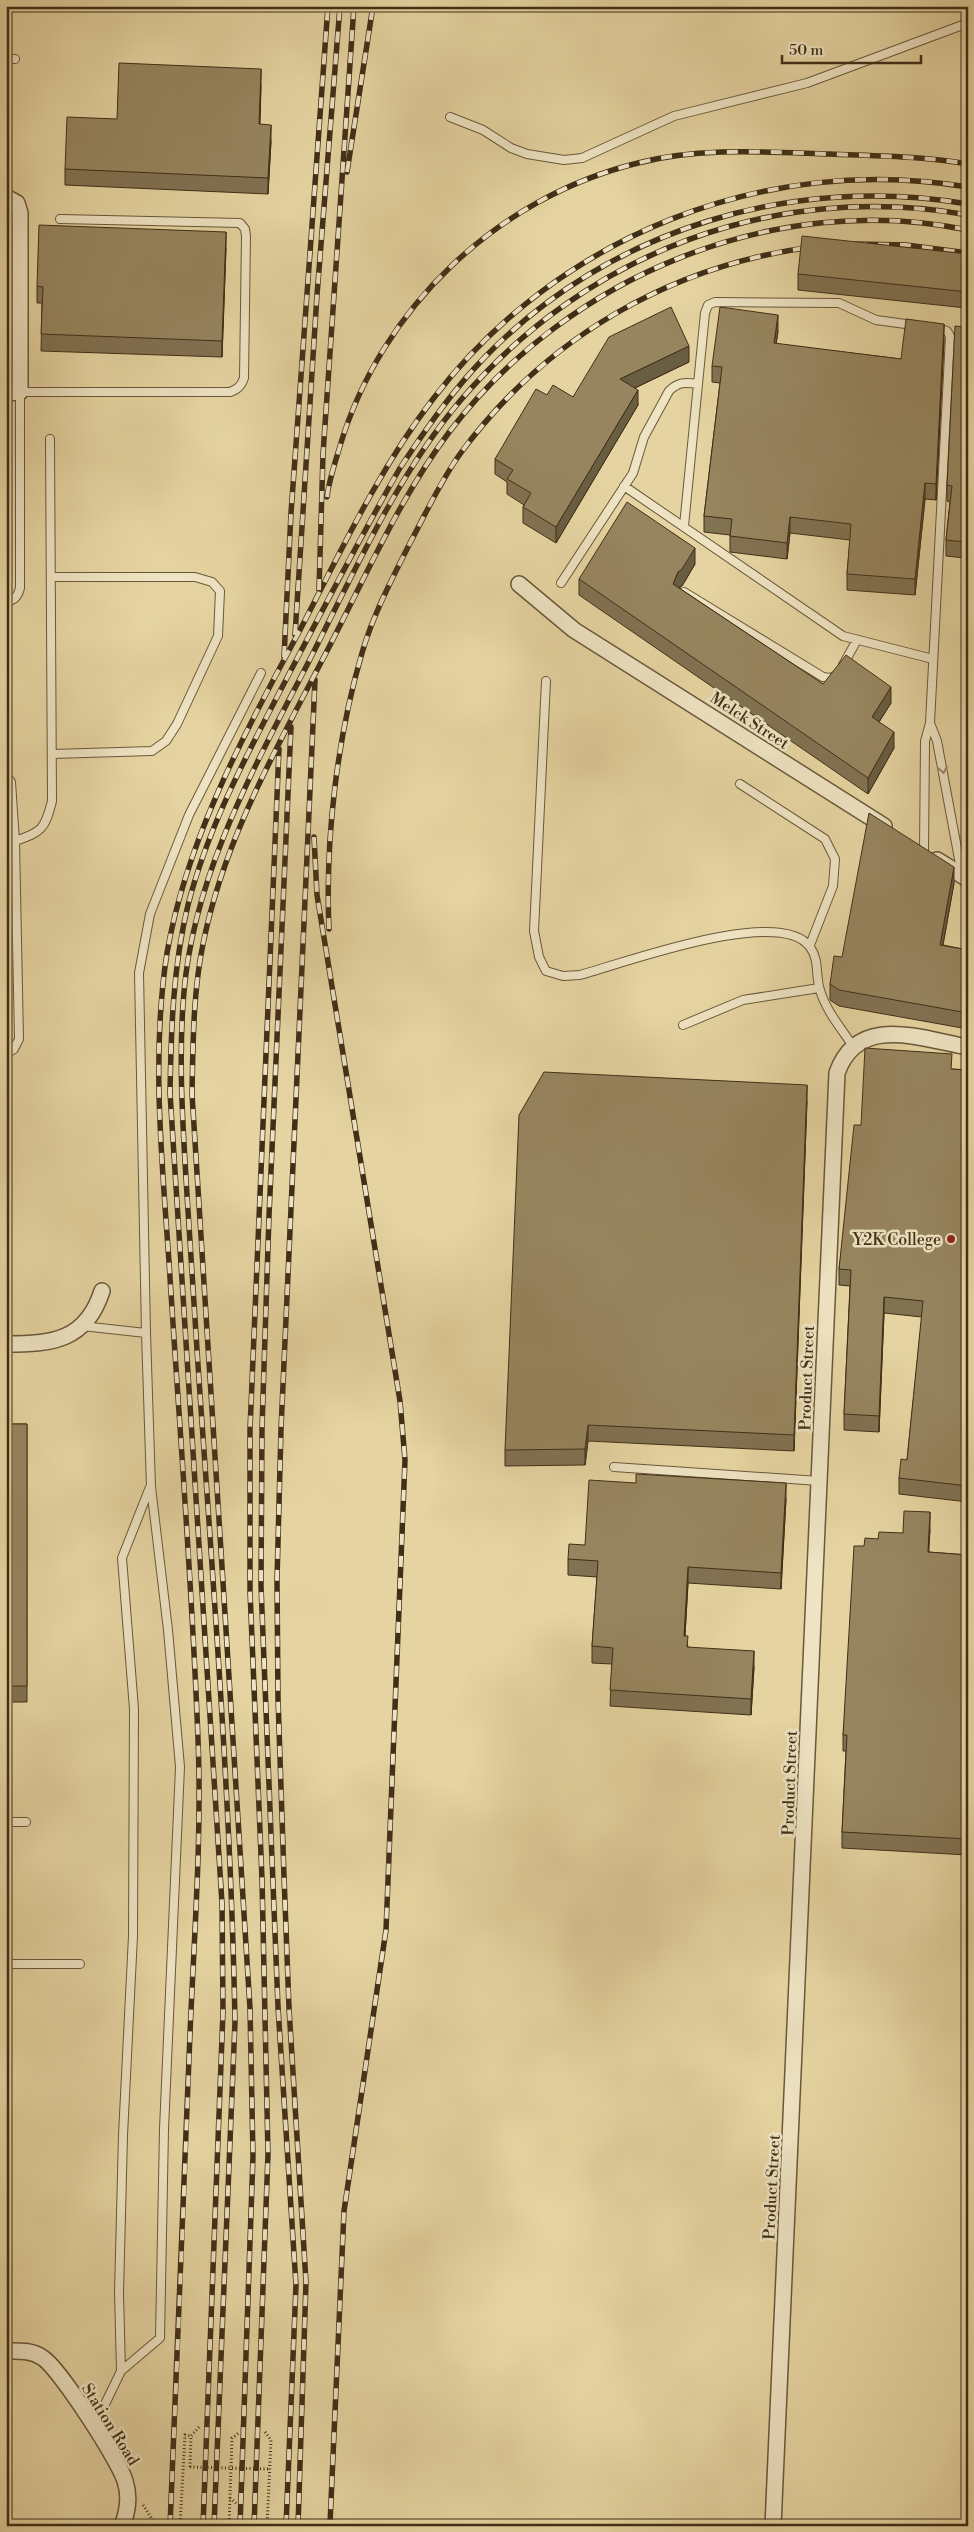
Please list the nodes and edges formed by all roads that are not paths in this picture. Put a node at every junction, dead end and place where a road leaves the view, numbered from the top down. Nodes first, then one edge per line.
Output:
1 (968, 23) edge
2 (6, 59) edge
3 (16, 59) dead end
4 (450, 117) dead end
5 (12, 200) edge
6 (60, 219) dead end
7 (697, 384) junction
8 (13, 392) edge
9 (50, 439) dead end
10 (624, 486) junction
11 (684, 526) junction
12 (52, 577) junction
13 (561, 583) dead end
14 (519, 584) dead end
15 (683, 591) edge
16 (6, 602) edge
17 (857, 640) junction
18 (934, 660) junction
19 (260, 673) dead end
20 (546, 681) dead end
21 (930, 723) junction
22 (52, 754) junction
23 (6, 775) edge
24 (740, 784) dead end
25 (894, 832) edge
26 (15, 841) junction
27 (909, 842) edge
28 (924, 851) junction
29 (965, 877) edge
30 (810, 945) junction
31 (819, 988) junction
32 (683, 1025) dead end
33 (853, 1046) junction
34 (968, 1047) edge
35 (6, 1054) edge
36 (102, 1291) dead end
37 (82, 1326) junction
38 (146, 1333) junction
39 (6, 1344) edge
40 (614, 1467) dead end
41 (819, 1481) junction
42 (150, 1487) junction
43 (6, 1822) edge
44 (26, 1822) dead end
45 (6, 1964) edge
46 (80, 1964) dead end
47 (6, 2351) edge
48 (121, 2372) junction
49 (94, 2427) junction
50 (122, 2526) edge
51 (773, 2526) edge

1 - 4 lane
2 - 3 lane
5 - 8 street
6 - 8 lane
7 - 10 lane
7 - 11 lane
7 - 18 lane
8 - 16 lane
9 - 12 lane
10 - 11 lane
10 - 13 lane
11 - 17 lane
12 - 22 lane
12 - 22 lane
14 - 25 street, Melck Street
15 - 17 lane
17 - 18 lane
18 - 21 lane
19 - 38 lane
20 - 30 lane
21 - 28 lane
21 -> 29 lane
22 - 26 lane
23 - 26 lane
24 - 30 lane
26 - 35 lane
27 - 28 street
28 - 29 street
30 - 31 lane
31 - 32 lane
31 - 33 lane
33 - 34 street
33 - 41 street, Product Street
36 - 37 street
37 - 38 lane
37 - 39 street
38 - 42 lane
40 - 41 lane
41 - 51 street, Product Street
42 - 48 lane
42 - 48 lane
43 - 44 lane
45 - 46 lane
47 - 49 street, Station Road
48 - 49 lane
49 - 50 street, Station Road

